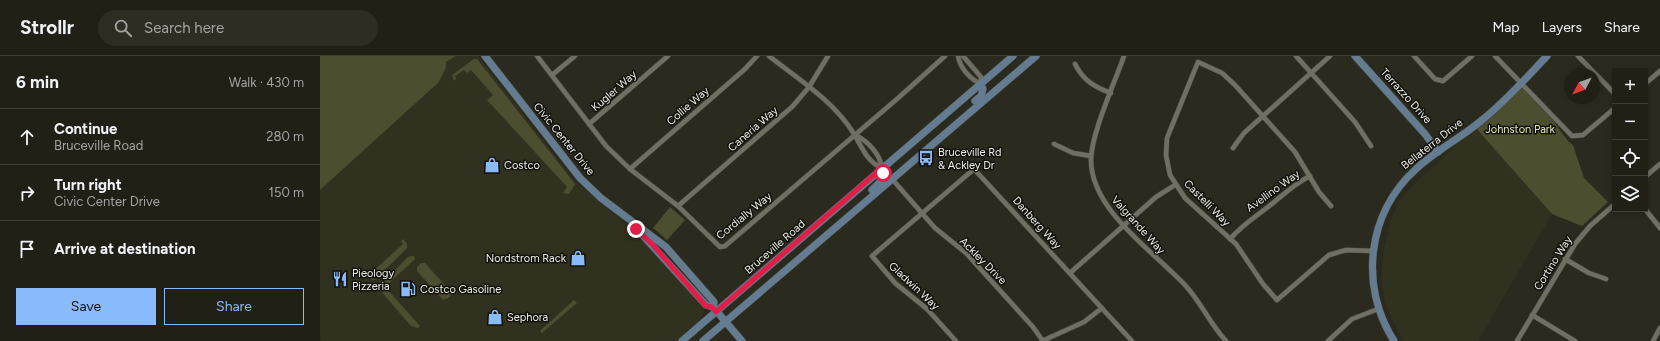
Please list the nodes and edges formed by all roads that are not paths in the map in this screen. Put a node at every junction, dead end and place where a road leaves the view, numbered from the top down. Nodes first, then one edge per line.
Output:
1 (485, 56) edge
2 (537, 56) edge
3 (575, 56) edge
4 (668, 56) edge
5 (757, 56) edge
6 (769, 56) edge
7 (828, 56) edge
8 (945, 56) edge
9 (958, 56) edge
10 (963, 56) edge
11 (1013, 56) edge
12 (1036, 56) edge
13 (1124, 56) edge
14 (1296, 56) edge
15 (1330, 56) edge
16 (1356, 56) edge
17 (1414, 56) edge
18 (1472, 56) edge
19 (1495, 56) edge
20 (1547, 56) edge
21 (1578, 56) edge
22 (1075, 64) dead end
23 (1660, 71) edge
24 (1311, 73) junction
25 (552, 75) junction
26 (1648, 81) edge
27 (1521, 83) junction
28 (981, 84) junction
29 (809, 86) junction
30 (1612, 91) edge
31 (1111, 93) junction
32 (1612, 111) edge
33 (1263, 116) junction
34 (589, 124) junction
35 (949, 130) junction
36 (855, 135) junction
37 (1054, 144) dead end
38 (1371, 146) dead end
39 (1233, 148) dead end
40 (1438, 152) junction
41 (1091, 156) junction
42 (1660, 164) edge
43 (630, 168) junction
44 (882, 168) junction
45 (1310, 176) junction
46 (1646, 176) edge
47 (892, 179) junction
48 (1175, 185) junction
49 (678, 206) junction
50 (1331, 206) dead end
51 (1612, 207) edge
52 (1647, 212) edge
53 (922, 213) junction
54 (848, 216) junction
55 (1124, 225) junction
56 (1660, 228) edge
57 (1230, 239) junction
58 (1373, 251) junction
59 (1565, 259) junction
60 (1070, 273) junction
61 (1606, 279) dead end
62 (1102, 308) junction
63 (1378, 309) junction
64 (714, 310) junction
65 (1532, 315) junction
66 (725, 323) junction
67 (1660, 328) edge
68 (682, 341) edge
69 (703, 341) edge
70 (742, 341) edge
71 (956, 341) edge
72 (1042, 341) edge
73 (1132, 341) edge
74 (1226, 341) edge
75 (1328, 341) edge
76 (1394, 341) edge
77 (1517, 341) edge
78 (1575, 341) edge
79 (1653, 341) edge

1 - 64 main road, Civic Center Drive
2 - 25 street, Cordially Way
3 - 25 street
4 - 34 street, Kugler Way
5 - 43 street, Collie Way
6 - 29 street
7 - 29 street, Caneria Way
8 - 36 street, Cordially Way
9 - 28 street
10 - 28 street
11 - 28 main road, Bruceville Road
12 - 35 main road
13 - 31 street, Valgrande Way
14 - 24 street
15 - 24 street
16 - 40 main road, Terrazzo Drive
17 - 18 street
19 - 27 street
20 - 27 main road, Bellaterra Drive
21 - 30 street
22 - 31 street
23 - 26 street
24 - 33 street
24 - 38 street
25 - 34 street, Cordially Way
27 - 32 street
27 - 40 main road, Bellaterra Drive
28 - 35 main road
28 - 44 main road, Bruceville Road
29 - 36 street
29 - 49 street, Caneria Way
31 - 41 street, Valgrande Way
33 - 39 street
33 - 45 street, Castelli Way
33 - 48 street, Castelli Way
34 - 43 street, Cordially Way
35 - 47 main road
36 - 44 street
36 - 44 street
36 - 49 street, Cordially Way
37 - 41 street
40 - 58 main road, Bellaterra Drive
41 - 55 street, Valgrande Way
42 - 46 street
43 - 49 street, Cordially Way
44 - 54 main road
44 - 64 main road, Bruceville Road
45 - 50 street, Castelli Way
45 - 57 street, Avellino Way
47 - 53 street, Ackley Drive
47 - 54 main road
48 - 55 street
48 - 57 street, Castelli Way
51 - 59 street, Cortino Way
52 - 56 street
53 - 60 street, Danberg Way
53 - 71 street, Gladwin Way
53 - 72 street, Ackley Drive
54 - 66 main road
55 - 60 street
55 - 74 street, Valgrande Way
57 - 58 street, Castelli Way
58 - 63 main road, Bellaterra Drive
59 - 61 street
59 - 65 street, Cortino Way
60 - 62 street, Danberg Way
62 - 72 street
62 - 73 street, Danberg Way
63 - 75 street
63 - 76 main road, Bellaterra Drive
64 - 66 main road, Civic Center Drive
64 - 68 main road, Bruceville Road
65 - 77 street, Cortino Way
65 - 78 street
66 - 69 main road
66 - 70 main road, Civic Center Drive
67 - 79 street

